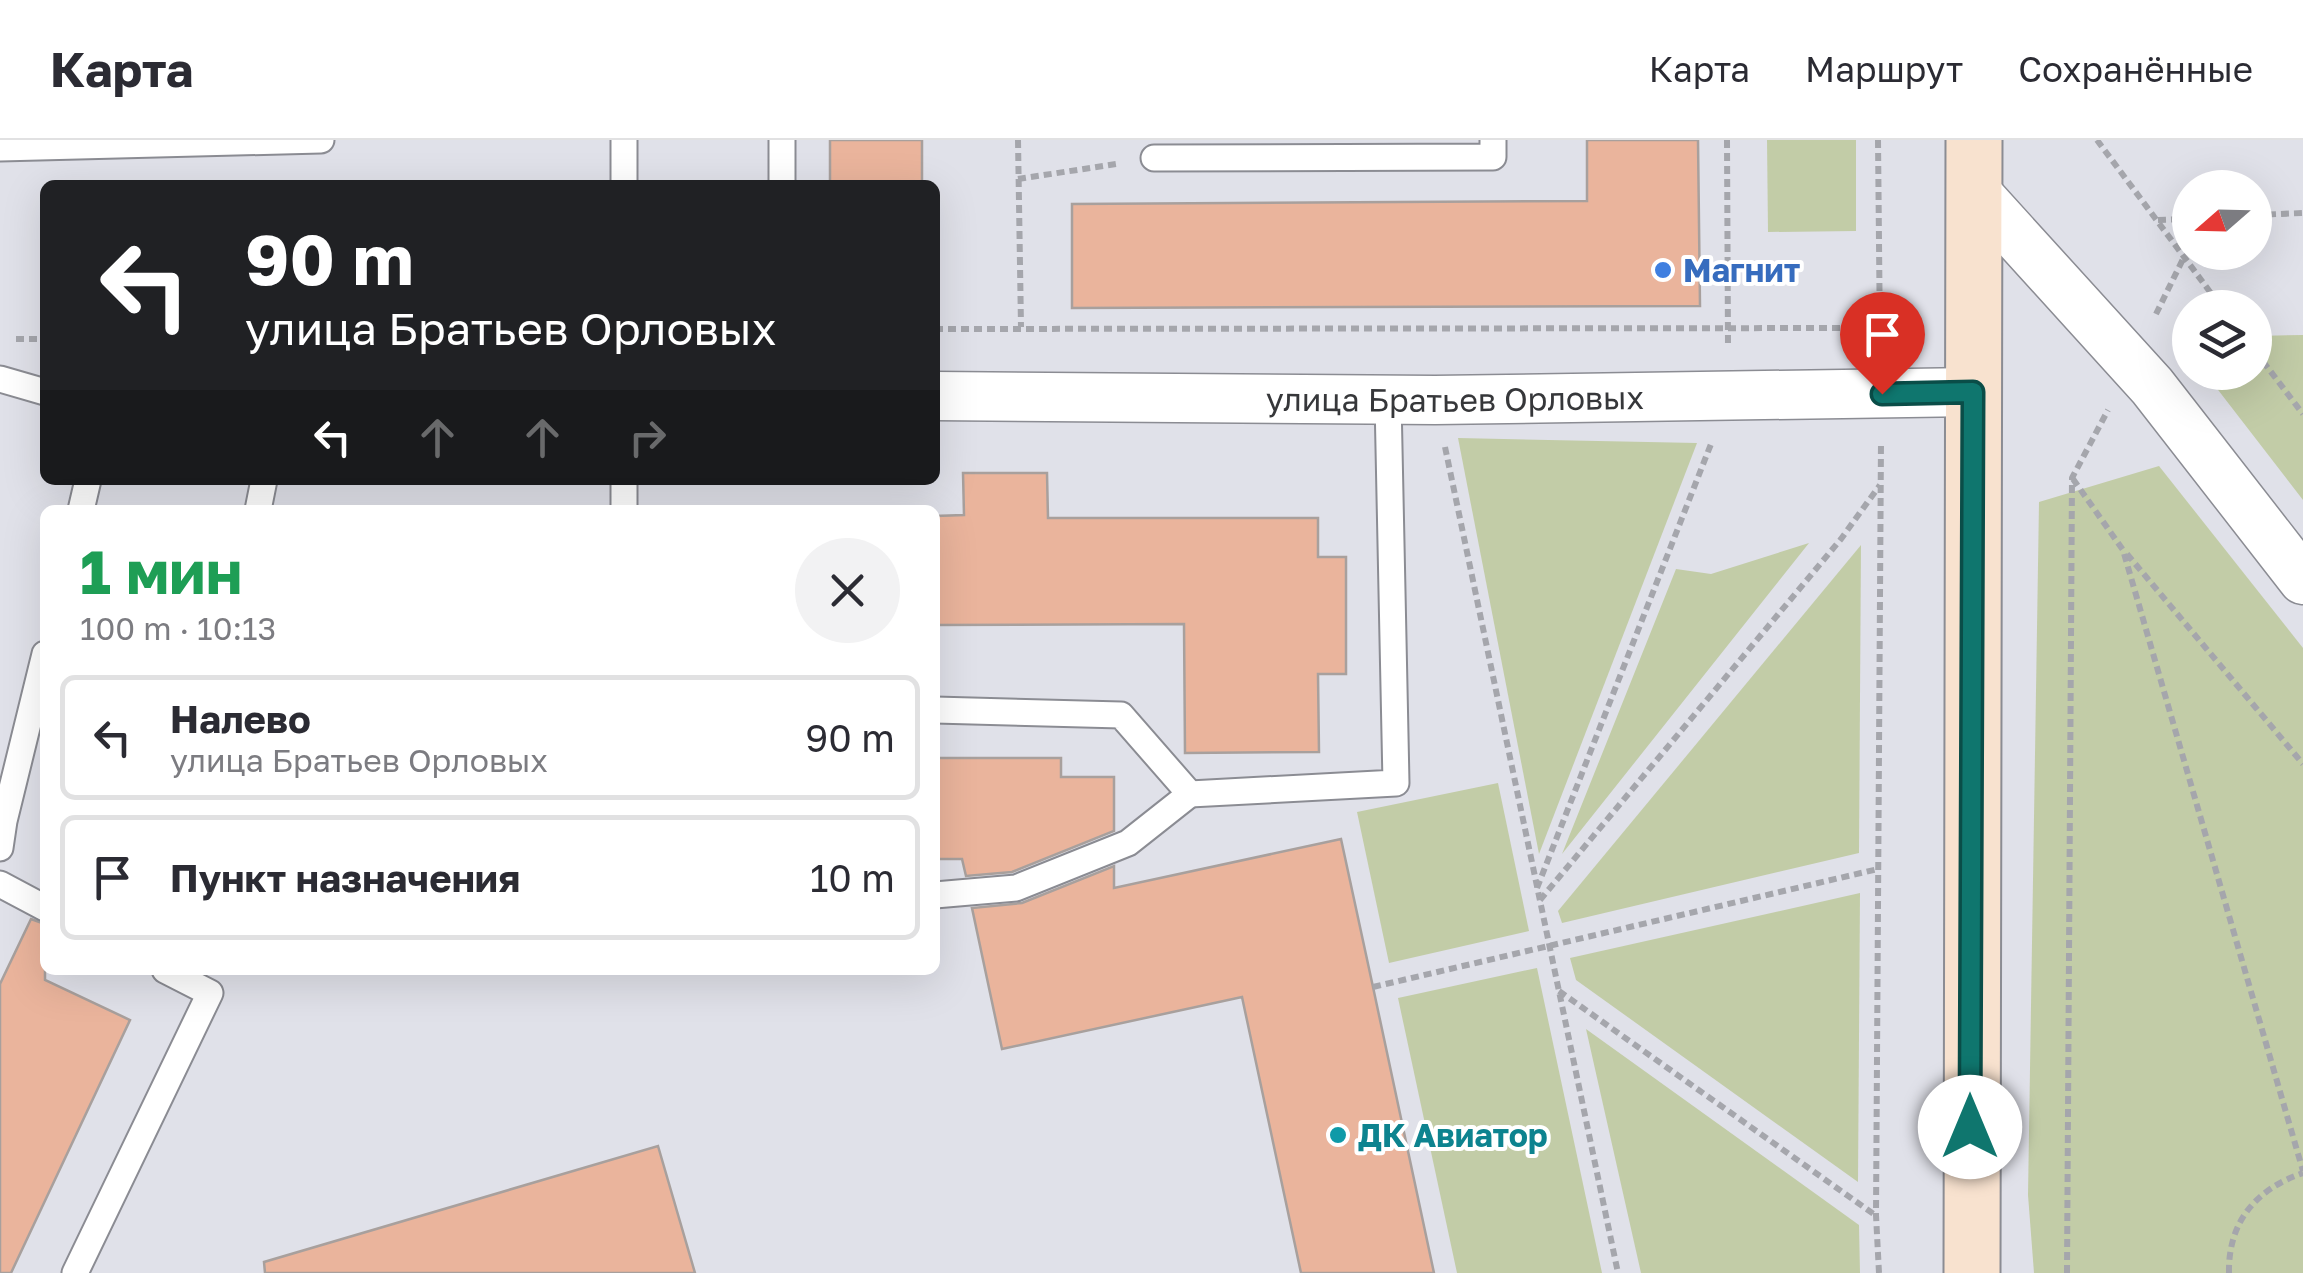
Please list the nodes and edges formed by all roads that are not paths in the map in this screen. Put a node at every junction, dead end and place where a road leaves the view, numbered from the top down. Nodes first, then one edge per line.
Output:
1 (320, 140) edge
2 (624, 140) edge
3 (782, 140) edge
4 (1493, 140) edge
5 (0, 148) edge
6 (1154, 158) road end
7 (1974, 165) edge
8 (624, 180) edge
9 (782, 180) edge
10 (0, 379) edge
11 (40, 391) edge
12 (1973, 392) junction
13 (940, 396) edge
14 (1388, 400) junction
15 (2303, 580) edge
16 (40, 673) edge
17 (940, 710) edge
18 (1190, 794) junction
19 (2, 820) edge
20 (0, 848) edge
21 (0, 884) edge
22 (940, 895) edge
23 (40, 905) edge
24 (175, 975) edge
25 (75, 1273) edge
26 (1972, 1273) edge

1 - 5 lane
2 - 8 lane
3 - 9 lane
4 - 6 lane
7 - 12 main road
7 - 15 street
10 - 11 lane
12 - 14 street, улица Братьев Орловых
12 - 26 main road
13 - 14 street, улица Братьев Орловых
14 - 18 lane
16 - 19 lane
17 - 18 lane
18 - 22 lane
19 - 20 lane
21 - 23 lane
24 - 25 lane

